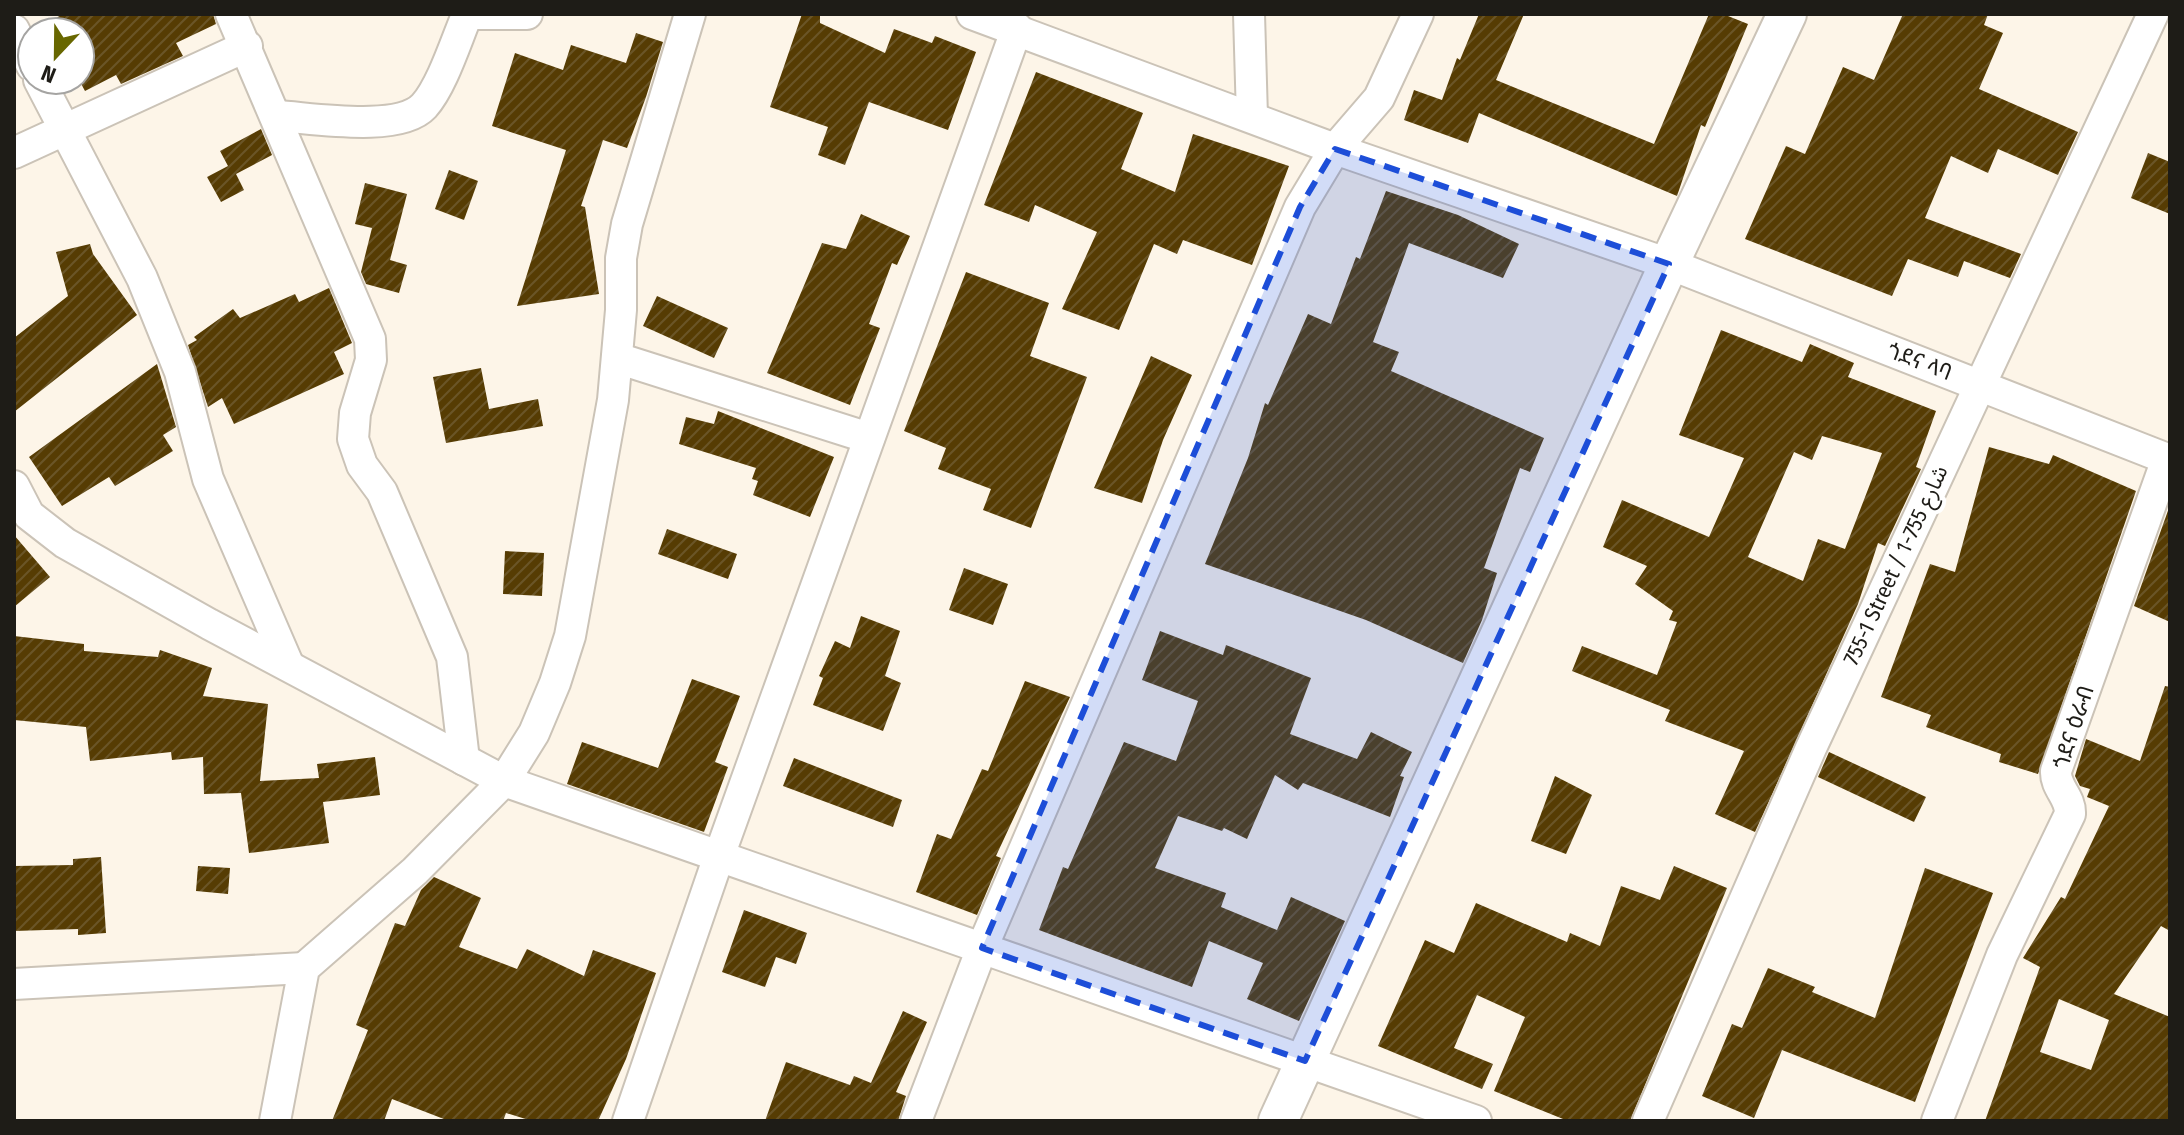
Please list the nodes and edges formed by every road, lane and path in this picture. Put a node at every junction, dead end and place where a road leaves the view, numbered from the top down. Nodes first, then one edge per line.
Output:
1 (231, 14) edge
2 (467, 14) edge
3 (527, 14) edge
4 (690, 14) edge
5 (972, 14) edge
6 (1249, 14) edge
7 (1418, 14) edge
8 (1787, 14) edge
9 (2153, 14) edge
10 (1017, 28) junction
11 (247, 46) junction
12 (47, 96) edge
13 (277, 116) junction
14 (1252, 117) junction
15 (64, 130) junction
16 (1335, 149) junction
17 (14, 153) edge
18 (1669, 264) junction
19 (617, 358) junction
20 (1978, 384) junction
21 (869, 438) junction
22 (2169, 459) edge
23 (14, 486) edge
24 (288, 664) junction
25 (464, 760) junction
26 (504, 781) junction
27 (718, 859) junction
28 (982, 948) junction
29 (304, 968) junction
30 (14, 984) edge
31 (1305, 1061) junction
32 (275, 1121) edge
33 (628, 1121) edge
34 (916, 1121) edge
35 (1278, 1121) edge
36 (1476, 1121) edge
37 (1648, 1121) edge
38 (1937, 1121) edge

1 - 11 street
2 - 3 street
2 - 13 street
4 - 19 street
5 - 10 street, ጎደና ላባ
6 - 14 street
7 - 16 street
8 - 18 street
9 - 20 street, 755-1 Street / شارع 755-1
10 - 14 street, ጎደና ላባ
10 - 21 street
11 - 13 street
11 - 15 street
12 - 15 street
13 - 25 street
14 - 16 street, ጎደና ላባ
15 - 17 street
15 - 24 street
16 - 18 street, ጎደና ላባ
16 - 28 street
18 - 20 street, ጎደና ላባ
18 - 31 street
19 - 21 street
19 - 26 street
20 - 22 street, ጎደና ላባ
20 - 37 street, 755-1 Street / شارع 755-1
21 - 27 street
22 - 38 street, ጎደና ዕራብ
23 - 24 street
24 - 25 street
25 - 26 street
26 - 27 street
26 - 29 street
27 - 28 street
27 - 33 street
28 - 31 street
28 - 34 street
29 - 30 street
29 - 32 street
31 - 35 street
31 - 36 street

